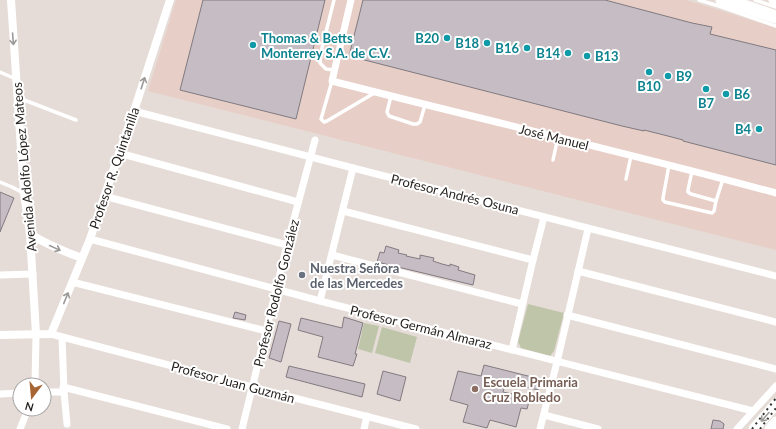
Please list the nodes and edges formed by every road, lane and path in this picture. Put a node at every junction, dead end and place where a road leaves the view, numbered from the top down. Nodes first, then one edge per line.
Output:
1 (11, 0) edge
2 (170, 0) edge
3 (334, 0) edge
4 (351, 0) edge
5 (699, 0) edge
6 (721, 0) edge
7 (741, 0) edge
8 (755, 0) edge
9 (776, 7) edge
10 (776, 12) edge
11 (776, 18) edge
12 (776, 26) edge
13 (334, 70) junction
14 (0, 72) edge
15 (16, 79) junction
16 (332, 81) junction
17 (376, 92) junction
18 (392, 96) junction
19 (17, 98) junction
20 (425, 105) junction
21 (134, 111) junction
22 (76, 120) dead end
23 (558, 138) junction
24 (315, 140) dead end
25 (118, 153) junction
26 (631, 156) junction
27 (310, 157) junction
28 (553, 160) dead end
29 (669, 165) junction
30 (354, 168) junction
31 (692, 171) junction
32 (626, 179) dead end
33 (723, 179) junction
34 (0, 182) edge
35 (24, 193) junction
36 (776, 193) edge
37 (104, 196) junction
38 (716, 201) junction
39 (298, 202) junction
40 (343, 211) junction
41 (544, 217) junction
42 (588, 229) junction
43 (30, 234) junction
44 (90, 239) junction
45 (287, 246) junction
46 (332, 255) junction
47 (82, 258) junction
48 (533, 260) junction
49 (578, 271) junction
50 (33, 274) junction
51 (1, 275) edge
52 (776, 276) edge
53 (72, 282) junction
54 (277, 289) junction
55 (320, 301) junction
56 (522, 304) junction
57 (567, 315) junction
58 (776, 322) edge
59 (266, 331) junction
60 (36, 334) junction
61 (51, 334) junction
62 (0, 335) edge
63 (62, 337) junction
64 (512, 350) junction
65 (557, 362) junction
66 (776, 369) edge
67 (35, 377) edge
68 (776, 386) edge
69 (252, 387) junction
70 (64, 389) junction
71 (52, 391) edge
72 (12, 393) edge
73 (0, 394) edge
74 (776, 404) edge
75 (753, 411) junction
76 (544, 415) junction
77 (367, 416) junction
78 (25, 417) edge
79 (776, 422) edge
80 (67, 424) dead end
81 (20, 429) edge
82 (227, 429) edge
83 (242, 429) edge
84 (364, 429) edge
85 (412, 429) edge
86 (540, 429) edge
87 (598, 429) edge
88 (737, 429) edge
89 (754, 429) edge
90 (770, 429) edge

1 -> 15 street, Avenida Adolfo López Mateos
21 -> 2 street, Profesor R. Quintanilla
3 - 13 lane
4 - 13 street
5 - 12 lane
6 - 11 main road
7 - 10 lane
8 - 9 lane
13 - 16 street
14 - 15 lane
15 - 19 street, Avenida Adolfo López Mateos
16 - 17 street, José Manuel
16 - 17 lane
17 - 18 street, José Manuel
18 - 20 street, José Manuel
18 - 20 lane
19 - 22 lane
19 - 35 street, Avenida Adolfo López Mateos
20 - 23 street, José Manuel
21 - 25 street, Profesor R. Quintanilla
21 - 27 street, Profesor Andrés Osuna
23 - 26 street, José Manuel
23 - 28 lane
24 - 27 street, Profesor Rodolfo González
25 - 37 street, Profesor R. Quintanilla
25 - 39 street
26 - 29 street, José Manuel
26 - 32 lane
27 - 30 street, Profesor Andrés Osuna
27 - 39 street, Profesor Rodolfo González
29 - 31 street, José Manuel
29 - 38 lane
30 - 40 street
30 - 41 street, Profesor Andrés Osuna
31 - 33 street, José Manuel
31 - 38 lane
33 - 36 street, José Manuel
33 - 38 lane
34 - 35 lane
35 - 43 street, Avenida Adolfo López Mateos
37 - 44 street, Profesor R. Quintanilla
37 - 45 street
39 - 45 street, Profesor Rodolfo González
40 - 46 street
40 - 48 street
41 - 42 street, Profesor Andrés Osuna
41 - 48 street
42 - 49 street
42 - 52 street, Profesor Andrés Osuna
43 -> 47 street
43 - 50 street, Avenida Adolfo López Mateos
44 - 47 street, Profesor R. Quintanilla
44 - 54 street, Profesor Germán Almaraz
45 - 54 street, Profesor Rodolfo González
46 - 55 street
46 - 56 street
47 - 53 street, Profesor R. Quintanilla
48 - 56 street
49 - 57 street
49 - 58 street
50 - 51 street
50 - 60 street, Avenida Adolfo López Mateos
53 - 59 street
61 -> 53 street, Profesor R. Quintanilla
54 - 55 street, Profesor Germán Almaraz
54 - 59 street, Profesor Rodolfo González
55 - 64 street, Profesor Germán Almaraz
56 - 64 street
57 - 65 street
57 - 66 street
59 - 69 street, Profesor Rodolfo González
60 - 61 street
60 - 62 street
60 - 67 street
61 - 63 street, Profesor Juan Guzmán
63 - 69 street, Profesor Juan Guzmán
63 - 70 street
64 - 65 street, Profesor Germán Almaraz
65 - 75 street, Profesor Germán Almaraz
65 - 76 street
68 - 75 street
69 - 77 street, Profesor Juan Guzmán
69 - 83 street, Profesor Rodolfo González
70 - 71 street
70 - 80 street
70 - 82 street
72 - 73 street
74 -> 89 main road
75 - 88 street
76 - 86 street
76 - 87 street
77 - 84 street
77 - 85 street, Profesor Juan Guzmán
78 - 81 street
79 - 90 main road

